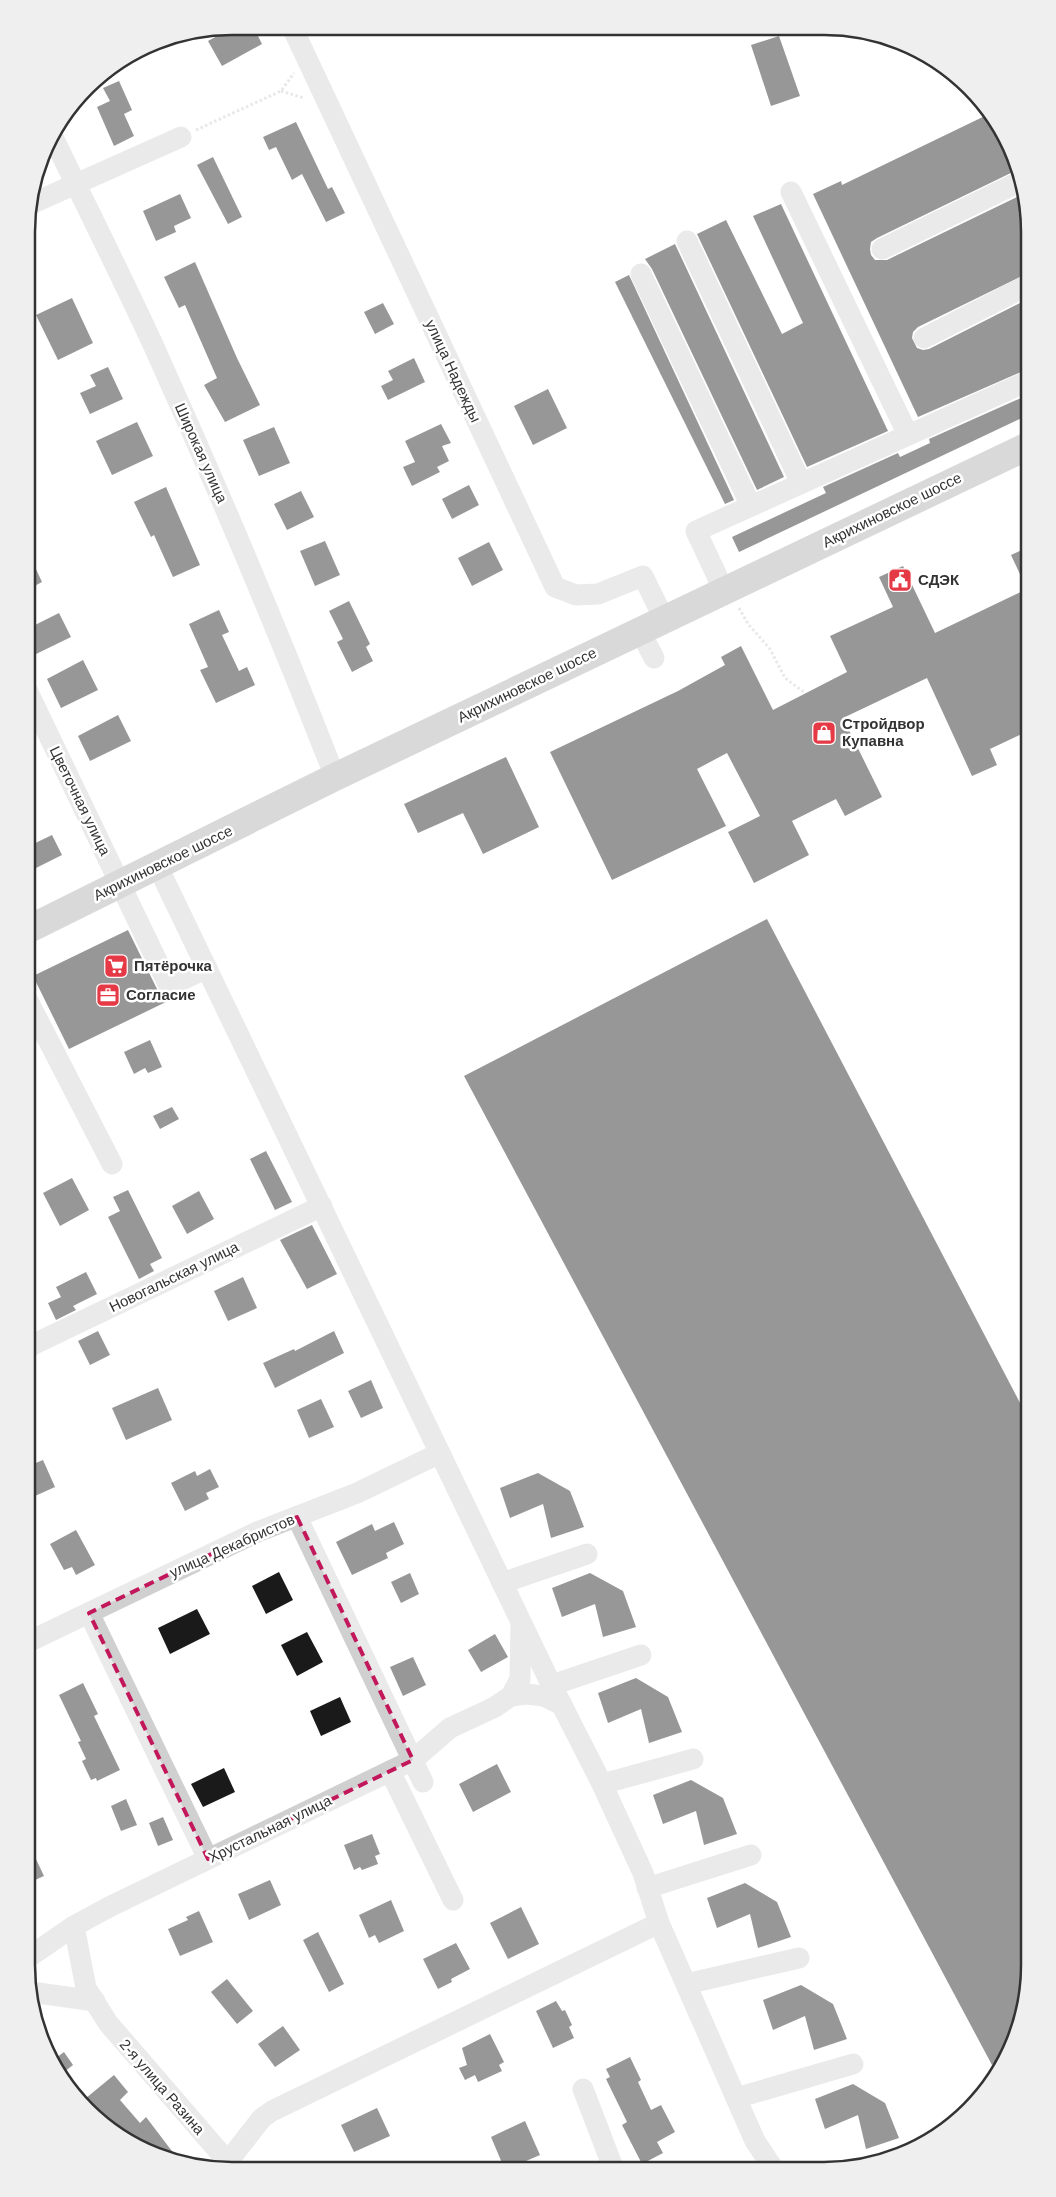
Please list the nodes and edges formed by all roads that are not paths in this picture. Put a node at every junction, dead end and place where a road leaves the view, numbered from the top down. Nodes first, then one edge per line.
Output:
1 (296, 35) edge
2 (181, 137) road end
3 (56, 143) edge
4 (75, 183) junction
5 (1015, 184) edge
6 (791, 192) dead end
7 (38, 200) edge
8 (687, 241) dead end
9 (882, 249) dead end
10 (640, 274) dead end
11 (1021, 289) edge
12 (924, 338) dead end
13 (1021, 384) edge
14 (908, 435) junction
15 (1021, 450) edge
16 (801, 483) junction
17 (751, 506) junction
18 (731, 598) junction
19 (652, 625) junction
20 (654, 658) dead end
21 (35, 707) edge
22 (335, 777) junction
23 (158, 867) junction
24 (120, 884) junction
25 (35, 926) edge
26 (206, 968) junction
27 (35, 1016) edge
28 (112, 1164) dead end
29 (322, 1206) junction
30 (35, 1344) edge
31 (440, 1453) junction
32 (297, 1517) junction
33 (587, 1554) dead end
34 (502, 1583) junction
35 (89, 1613) junction
36 (521, 1622) junction
37 (35, 1640) edge
38 (641, 1655) dead end
39 (552, 1684) junction
40 (511, 1696) junction
41 (562, 1705) junction
42 (693, 1759) dead end
43 (413, 1760) junction
44 (390, 1771) junction
45 (423, 1782) dead end
46 (602, 1784) junction
47 (751, 1855) dead end
48 (208, 1859) junction
49 (647, 1888) junction
50 (453, 1900) dead end
51 (659, 1923) junction
52 (74, 1926) junction
53 (35, 1953) edge
54 (799, 1958) dead end
55 (686, 1984) junction
56 (37, 1993) edge
57 (95, 2001) junction
58 (853, 2064) dead end
59 (583, 2089) dead end
60 (736, 2098) junction
61 (224, 2162) edge
62 (231, 2162) edge
63 (611, 2162) edge
64 (769, 2162) edge

1 - 19 street, улица Надежды
2 - 4 street
3 - 4 street, Широкая улица
4 - 7 street
4 - 22 street, Широкая улица
5 - 9 street
6 - 14 street
8 - 16 street
10 - 17 street
11 - 12 street
13 - 14 street
14 - 16 street
15 - 18 main road, Акрихиновское шоссе
16 - 17 street
17 - 18 street
18 - 19 main road, Акрихиновское шоссе
19 - 20 street
19 - 22 main road, Акрихиновское шоссе
21 - 24 street, Цветочная улица
22 - 23 main road, Акрихиновское шоссе
23 - 24 main road, Акрихиновское шоссе
23 - 26 street
24 - 25 main road, Акрихиновское шоссе
24 - 26 street, Цветочная улица
26 - 29 street
27 - 28 street
29 - 30 street, Новогальская улица
29 - 31 street
31 - 32 street, улица Декабристов
31 - 34 street
32 - 35 street, улица Декабристов
32 - 43 street
33 - 34 street
34 - 36 street
35 - 37 street, улица Декабристов
35 - 48 street
36 - 39 street
36 - 40 street
38 - 39 street
39 - 41 street
40 - 41 street
40 - 43 street, Хрустальная улица
41 - 46 street
42 - 46 street
43 - 44 street, Хрустальная улица
43 - 45 street
44 - 48 street, Хрустальная улица
44 - 50 street
46 - 49 street
47 - 49 street
48 - 52 street, Хрустальная улица
49 - 51 street
51 - 55 street
51 - 62 street
52 - 53 street, Хрустальная улица
52 - 57 street, 2-я улица Разина
54 - 55 street
55 - 60 street
56 - 57 street
57 - 61 street, 2-я улица Разина
58 - 60 street
59 - 63 street
60 - 64 street

